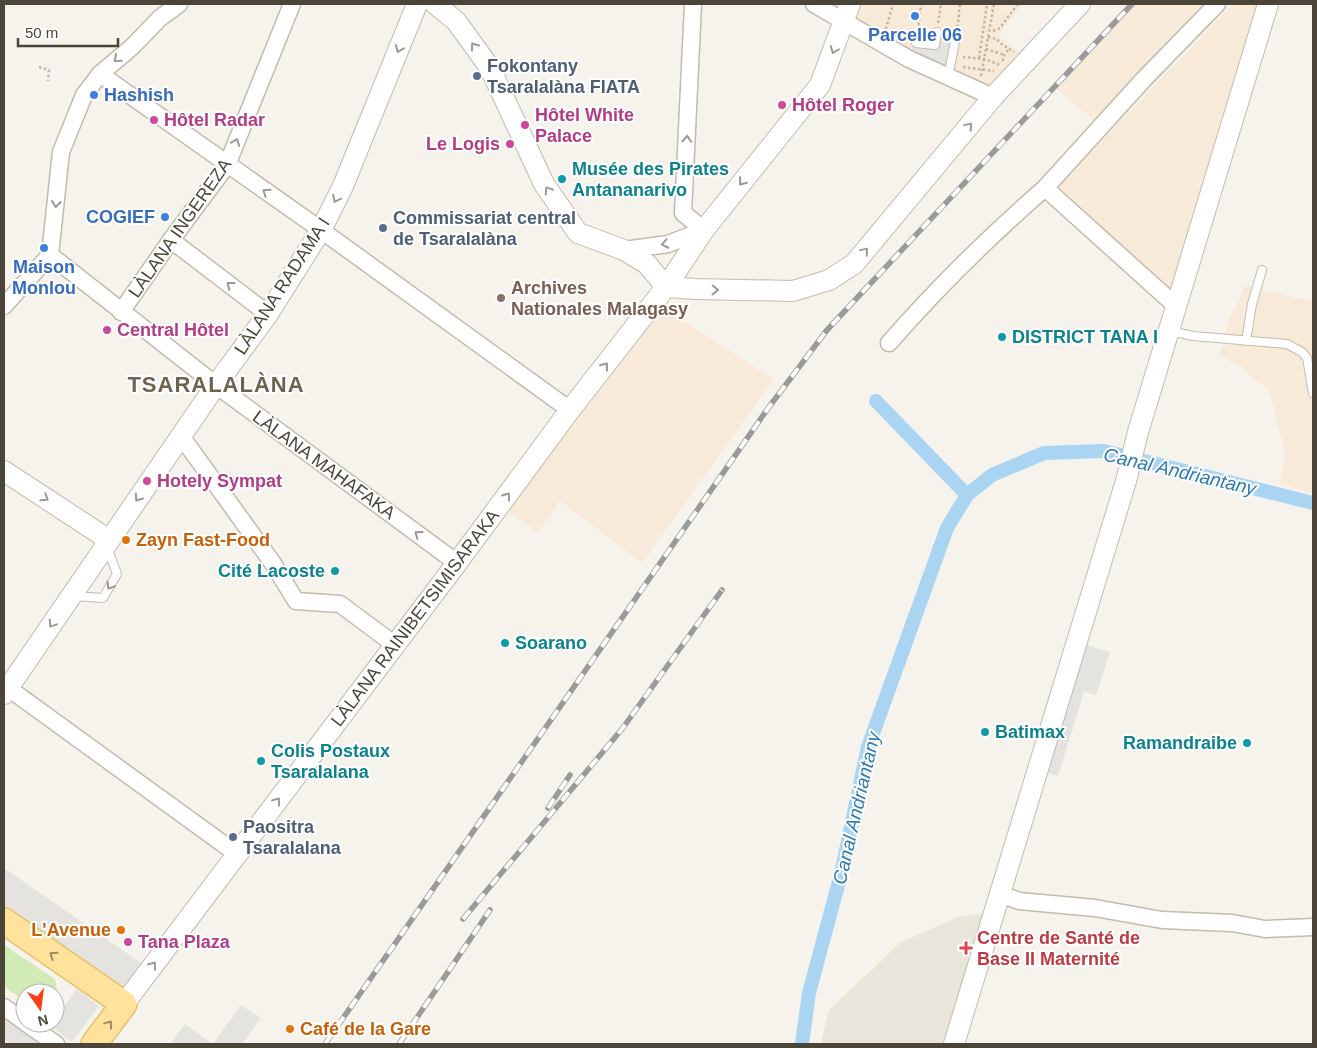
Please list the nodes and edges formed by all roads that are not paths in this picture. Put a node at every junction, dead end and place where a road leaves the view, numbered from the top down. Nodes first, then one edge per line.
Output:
1 (179, 4) edge
2 (292, 4) edge
3 (418, 4) edge
4 (435, 4) edge
5 (693, 4) edge
6 (814, 4) edge
7 (1080, 4) edge
8 (1217, 4) edge
9 (1268, 4) edge
10 (847, 13) edge
11 (937, 32) road end
12 (956, 38) road end
13 (909, 59) junction
14 (950, 71) junction
15 (100, 74) junction
16 (985, 94) junction
17 (227, 165) junction
18 (1045, 188) junction
19 (321, 230) junction
20 (704, 230) junction
21 (171, 240) junction
22 (624, 250) junction
23 (50, 255) junction
24 (1262, 270) dead end
25 (666, 287) junction
26 (4, 306) edge
27 (1176, 306) junction
28 (121, 312) junction
29 (268, 314) junction
30 (1169, 330) junction
31 (1246, 341) junction
32 (889, 343) dead end
33 (1311, 365) edge
34 (216, 385) junction
35 (1313, 393) edge
36 (570, 410) junction
37 (181, 436) junction
38 (4, 471) edge
39 (107, 543) junction
40 (457, 563) junction
41 (71, 596) junction
42 (395, 644) junction
43 (5, 689) edge
44 (237, 854) junction
45 (1000, 894) junction
46 (4, 921) edge
47 (1313, 927) edge
48 (124, 1004) junction
49 (4, 1007) edge
50 (15, 1015) edge
51 (40, 1033) edge
52 (56, 1044) edge
53 (94, 1044) edge
54 (954, 1044) edge

1 -> 15 street
17 -> 2 street, LÀLANA INGEREZA
3 -> 19 street, LÀLANA RADAMA I
22 -> 4 street
20 -> 5 street
6 - 10 street
7 - 16 street
8 - 18 street
9 - 27 street
10 - 13 street
10 -> 20 street, LÀLANA RAINIBETSIMISARAKA
11 - 13 lane
12 - 14 lane
13 - 14 street
14 - 16 street
15 - 17 street
15 -> 23 street
25 -> 16 street
19 -> 17 street
17 - 21 street, LÀLANA INGEREZA
18 - 27 street
18 - 32 street
19 - 29 street, LÀLANA RADAMA I
19 - 36 street
20 -> 22 street
20 - 25 street, LÀLANA RAINIBETSIMISARAKA
21 - 28 street, LÀLANA INGEREZA
29 -> 21 street
22 - 25 street
23 - 26 street
23 - 28 street, LÀLANA MAHAFAKA
24 - 31 lane
36 -> 25 street, LÀLANA RAINIBETSIMISARAKA
27 - 30 street
28 - 34 street, LÀLANA MAHAFAKA
29 - 34 street, LÀLANA RADAMA I
30 - 31 lane
30 - 45 street
31 - 33 lane
33 - 35 lane
34 - 37 street, LÀLANA RADAMA I
40 -> 34 street, LÀLANA MAHAFAKA
40 -> 36 street, LÀLANA RAINIBETSIMISARAKA
37 -> 39 street, LÀLANA RADAMA I
37 - 42 street
38 -> 39 street
39 - 41 street, LÀLANA RADAMA I
39 -> 41 lane
40 - 42 street, LÀLANA RAINIBETSIMISARAKA
41 -> 43 street, LÀLANA RADAMA I
44 -> 42 street, LÀLANA RAINIBETSIMISARAKA
43 - 44 street
48 -> 44 street, LÀLANA RAINIBETSIMISARAKA
45 - 47 street
45 - 54 street
48 -> 46 main road
53 -> 48 main road
49 - 50 street
51 - 52 street

